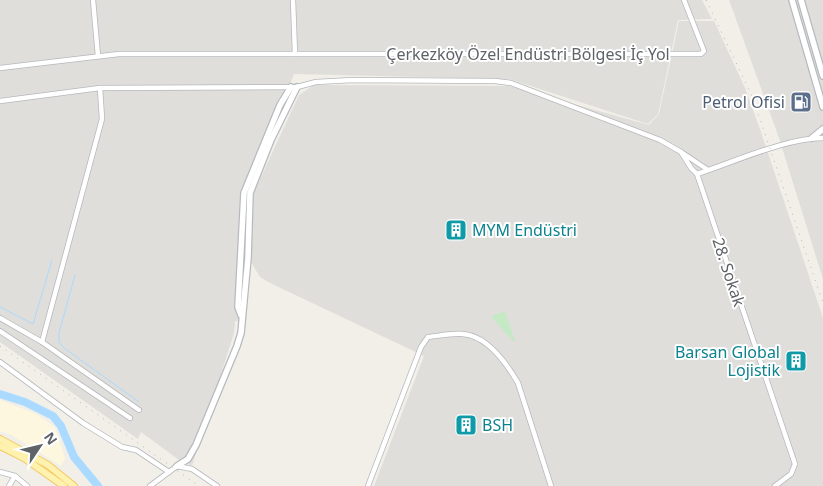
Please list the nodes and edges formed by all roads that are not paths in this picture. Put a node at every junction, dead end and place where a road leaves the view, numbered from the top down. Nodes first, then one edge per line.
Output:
1 (93, 0) edge
2 (293, 0) edge
3 (684, 0) edge
4 (792, 0) edge
5 (801, 0) edge
6 (295, 54) junction
7 (98, 56) junction
8 (0, 68) edge
9 (823, 76) edge
10 (294, 87) junction
11 (100, 88) junction
12 (0, 101) edge
13 (823, 107) edge
14 (823, 129) edge
15 (812, 138) junction
16 (823, 138) edge
17 (681, 152) junction
18 (708, 170) junction
19 (698, 174) junction
20 (0, 318) edge
21 (0, 331) edge
22 (42, 342) junction
23 (0, 362) edge
24 (139, 410) dead end
25 (130, 418) dead end
26 (0, 439) edge
27 (0, 446) edge
28 (177, 466) junction
29 (0, 472) edge
30 (169, 472) junction
31 (15, 476) junction
32 (64, 484) edge
33 (9, 486) edge
34 (27, 486) edge
35 (74, 486) edge
36 (150, 486) edge
37 (217, 486) edge
38 (368, 486) edge
39 (551, 486) edge
40 (775, 486) edge

1 - 7 street
2 - 6 street
3 - 6 street, Çerkezköy Özel Endüstri Bölgesi İç Yol
4 - 13 street
5 - 9 street
6 - 7 street, Çerkezköy Özel Endüstri Bölgesi İç Yol
7 - 8 street, Çerkezköy Özel Endüstri Bölgesi İç Yol
10 - 11 street
10 - 17 street
10 - 28 street
11 - 12 street
11 - 22 street
14 - 15 street
15 - 16 street
15 - 18 street
17 - 18 street
17 - 19 street, 28. Sokak
18 - 19 street
19 - 40 street, 28. Sokak
20 - 22 street
21 - 25 street
22 - 24 street
23 - 30 street
26 - 32 main road
27 - 32 main road
28 - 30 street
28 - 37 street
29 - 31 street
30 - 36 street
31 - 33 street
31 - 34 street
32 - 35 main road
38 - 39 street

